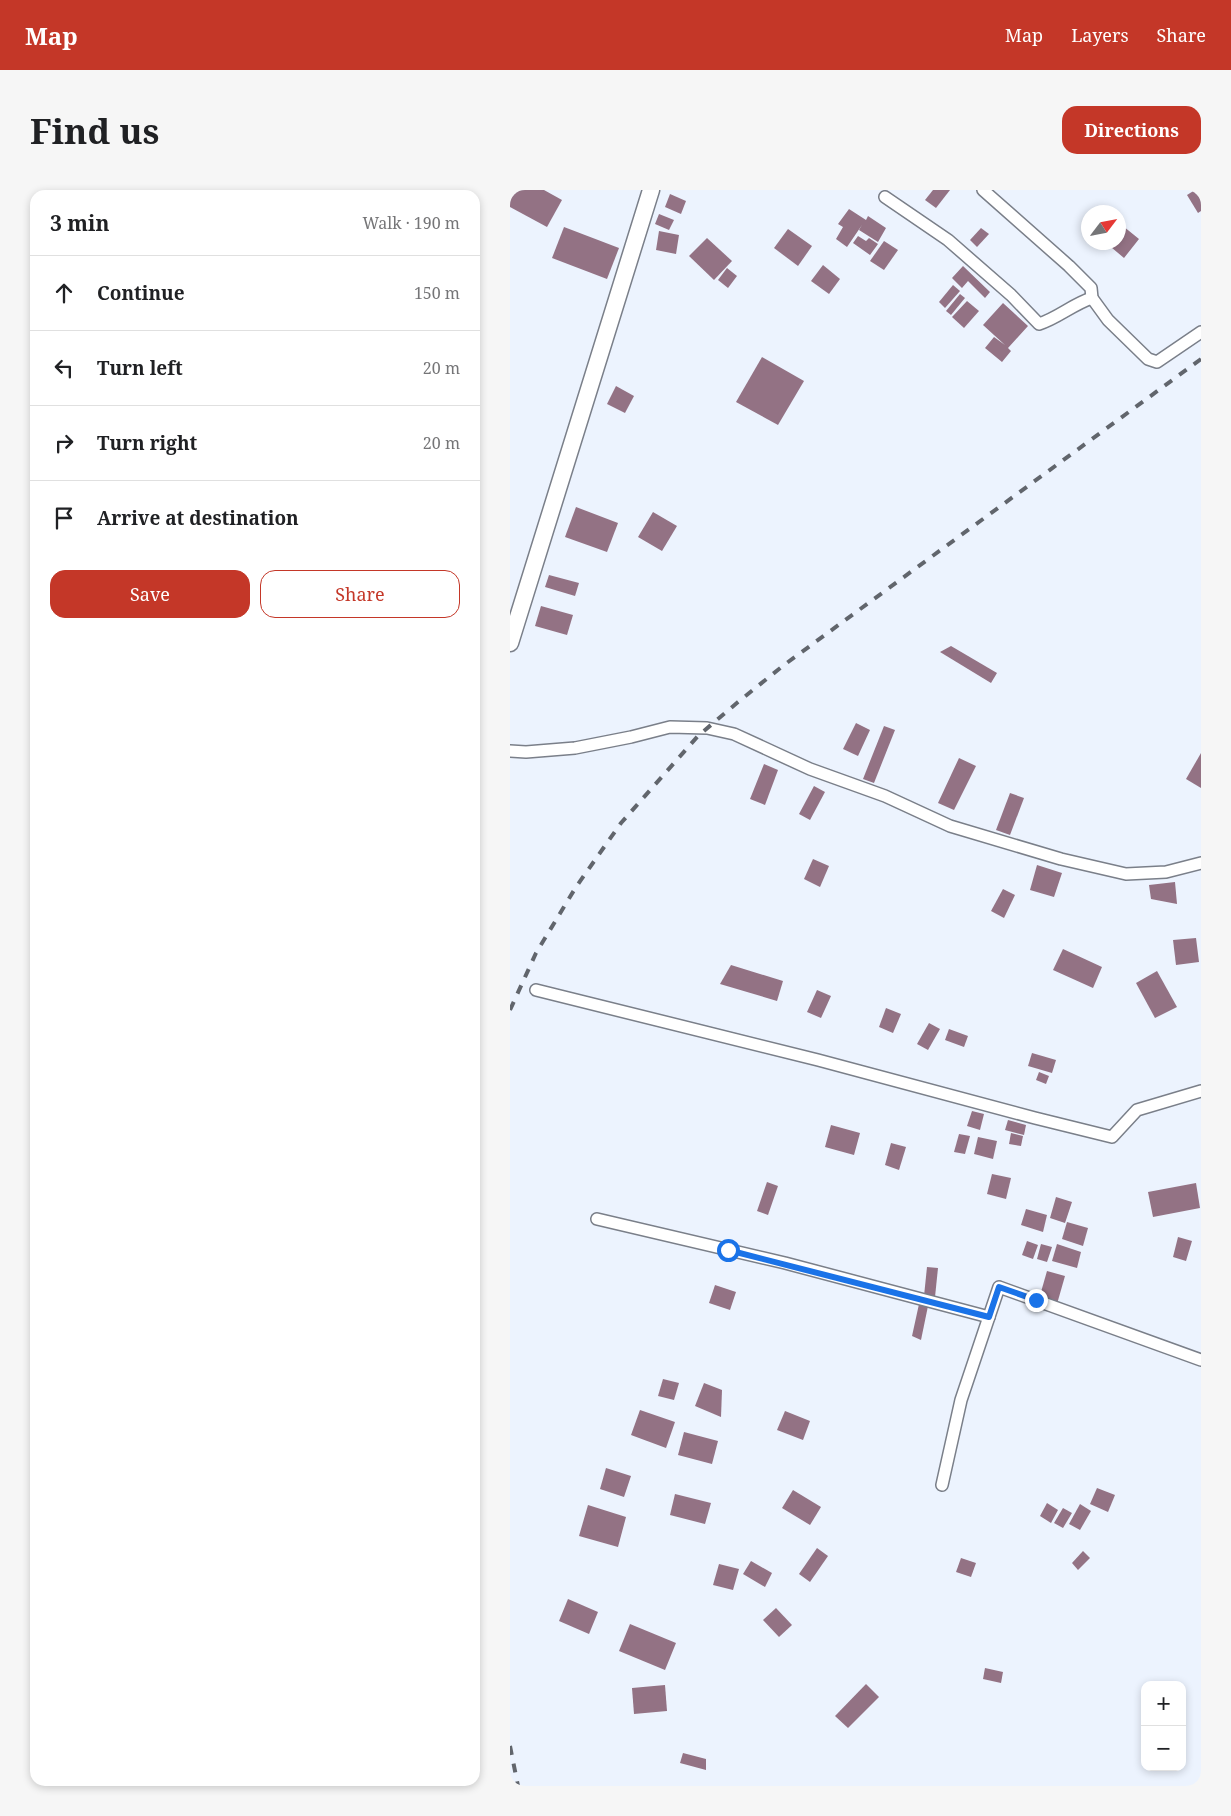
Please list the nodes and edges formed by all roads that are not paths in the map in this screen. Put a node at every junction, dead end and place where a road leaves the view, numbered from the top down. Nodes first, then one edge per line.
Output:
1 (651, 190) edge
2 (983, 190) edge
3 (885, 197) dead end
4 (1092, 298) junction
5 (1201, 332) edge
6 (510, 643) edge
7 (510, 751) edge
8 (1201, 863) edge
9 (536, 990) dead end
10 (1201, 1092) edge
11 (596, 1218) dead end
12 (989, 1317) junction
13 (1201, 1360) edge
14 (942, 1485) dead end

1 - 6 main road
2 - 4 street
3 - 4 street
4 - 5 street
7 - 8 street
9 - 10 street
11 - 12 street
12 - 13 street
12 - 14 street

